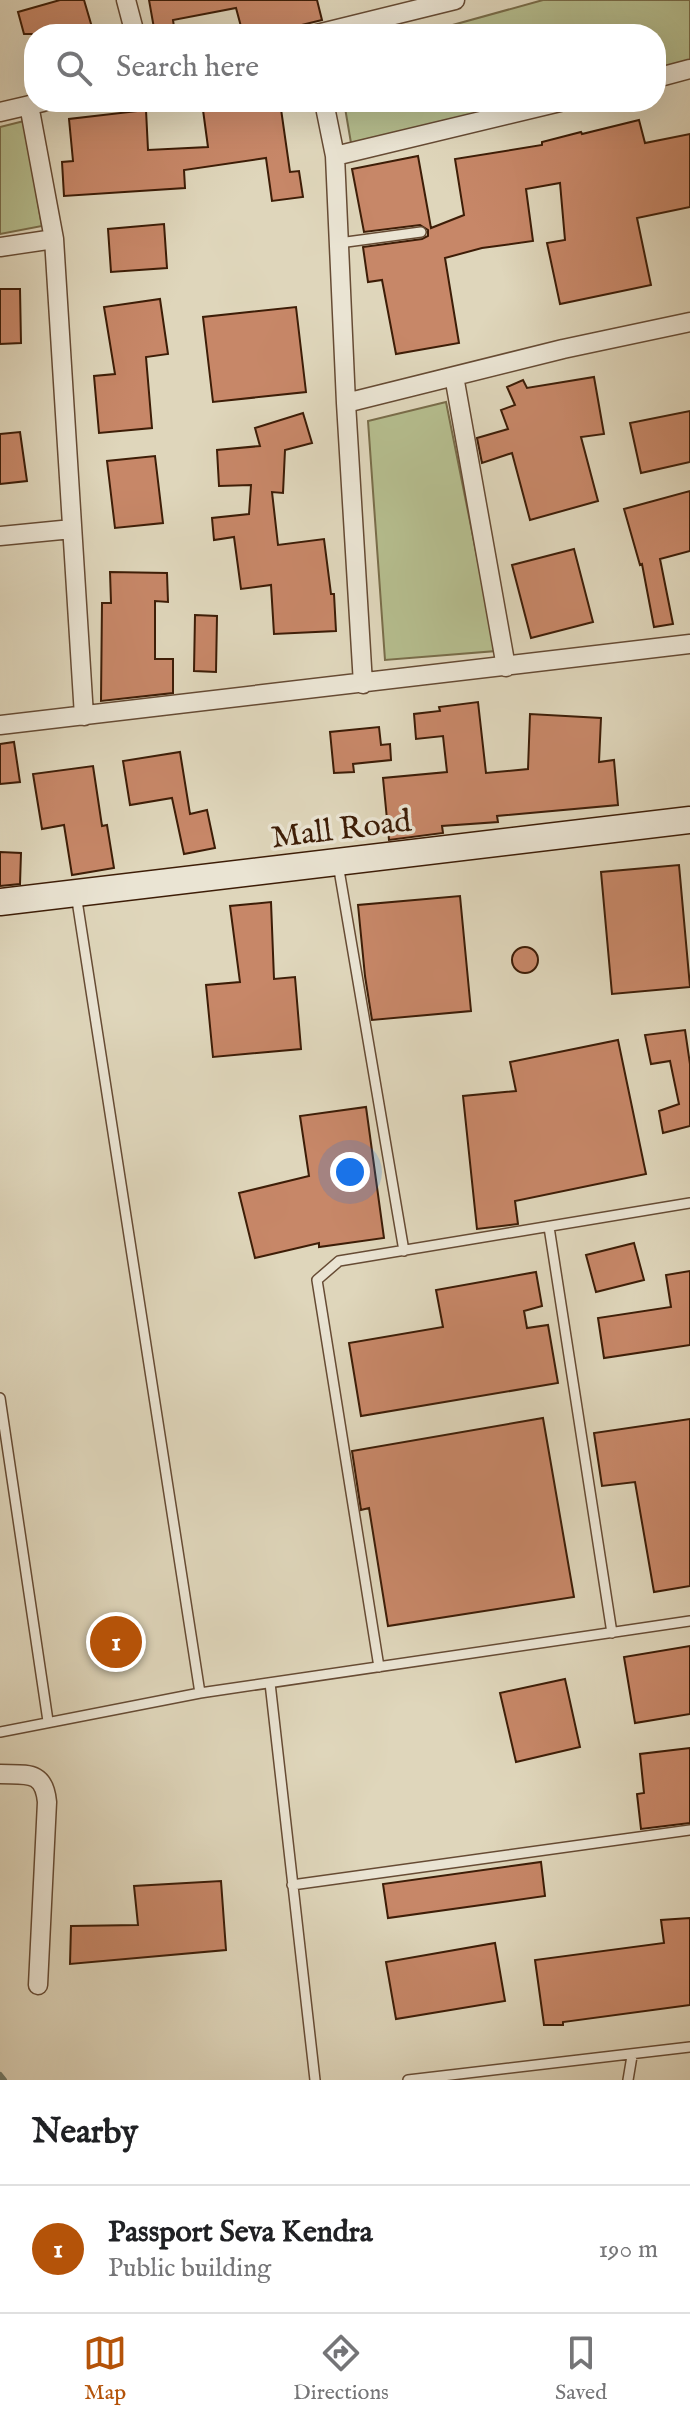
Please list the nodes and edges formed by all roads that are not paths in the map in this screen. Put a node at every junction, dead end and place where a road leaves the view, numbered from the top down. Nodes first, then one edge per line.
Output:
1 (126, 0) edge
2 (455, 0) edge
3 (132, 24) edge
4 (358, 24) edge
5 (690, 69) edge
6 (666, 75) edge
7 (24, 107) edge
8 (0, 112) edge
9 (37, 112) edge
10 (326, 112) edge
11 (518, 112) edge
12 (335, 156) junction
13 (421, 232) dead end
14 (54, 239) junction
15 (339, 243) junction
16 (0, 247) edge
17 (690, 322) edge
18 (454, 376) junction
19 (346, 403) junction
20 (72, 529) junction
21 (0, 536) edge
22 (690, 644) edge
23 (506, 667) junction
24 (363, 684) junction
25 (84, 716) junction
26 (0, 725) edge
27 (690, 820) edge
28 (635, 837) junction
29 (690, 838) edge
30 (339, 870) junction
31 (77, 900) junction
32 (0, 902) edge
33 (0, 919) edge
34 (690, 1203) edge
35 (549, 1227) junction
36 (404, 1251) junction
37 (0, 1398) edge
38 (690, 1621) edge
39 (612, 1633) junction
40 (379, 1667) junction
41 (270, 1683) junction
42 (200, 1693) junction
43 (48, 1721) junction
44 (0, 1732) edge
45 (0, 1774) edge
46 (690, 1830) edge
47 (292, 1885) junction
48 (38, 1985) dead end
49 (690, 2047) edge
50 (632, 2056) junction
51 (315, 2080) edge
52 (408, 2080) edge
53 (628, 2080) edge

1 - 3 street
2 - 4 street
5 - 6 street
7 - 8 street
9 - 14 street
10 - 12 street
11 - 12 street
12 - 15 street
13 - 15 lane
14 - 16 street
14 - 20 street
15 - 19 street
17 - 18 street
18 - 19 street
18 - 23 street
19 - 24 street
20 - 21 street
20 - 25 street
22 - 23 street
23 - 24 street
24 - 25 street
25 - 26 street
27 - 28 street, Mall Road
28 - 29 street
28 - 30 street, Mall Road
30 - 31 street, Mall Road
30 - 36 lane
31 - 32 street, Mall Road
31 - 33 street
31 - 42 lane
34 - 35 lane
35 - 36 lane
35 - 39 lane
36 - 40 lane
37 - 43 lane
38 - 39 lane
39 - 40 lane
40 - 41 lane
41 - 42 lane
41 - 47 lane
42 - 43 lane
43 - 44 lane
45 - 48 street
46 - 47 lane
47 - 51 lane
49 - 50 lane
50 - 52 lane
50 - 53 lane

